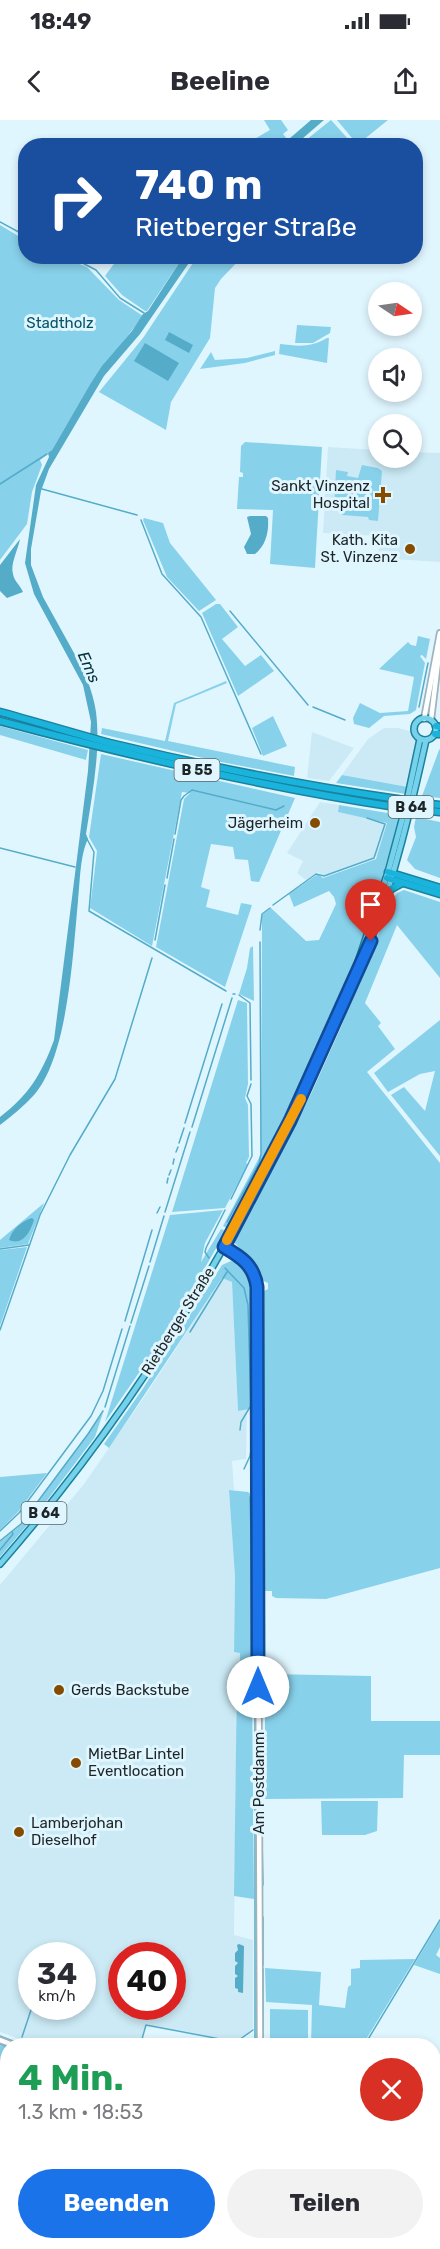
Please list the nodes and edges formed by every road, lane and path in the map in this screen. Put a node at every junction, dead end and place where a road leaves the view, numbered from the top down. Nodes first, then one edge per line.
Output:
1 (440, 633) edge
2 (440, 641) edge
3 (0, 712) edge
4 (424, 719) junction
5 (0, 720) edge
6 (431, 720) junction
7 (438, 730) edge
8 (78, 738) junction
9 (423, 740) junction
10 (440, 805) edge
11 (423, 808) junction
12 (440, 814) edge
13 (390, 876) junction
14 (402, 883) junction
15 (440, 888) edge
16 (440, 894) edge
17 (386, 897) junction
18 (335, 1023) junction
19 (224, 1247) junction
20 (0, 1564) edge
21 (260, 2038) edge

1 - 4 street
2 - 6 street
3 - 8 highway, B 55
4 - 6 main road
4 - 9 main road
5 - 8 highway, B 55
6 - 7 main road
7 - 9 main road
8 - 11 highway, B 55, bridge
9 - 13 main road, Rietberger Straße / B 64
10 - 11 highway, B 55
11 - 12 highway, B 55
13 - 14 highway
13 - 15 highway
13 - 17 main road, Rietberger Straße / B 64
13 - 18 main road, Rietberger Straße / B 64
14 - 16 highway
14 - 17 highway, B 64
17 - 18 main road, Rietberger Straße / B 64
18 - 19 main road, Rietberger Straße / B 64
19 - 20 main road, Rietberger Straße / B 64
19 - 21 street, Am Postdamm

